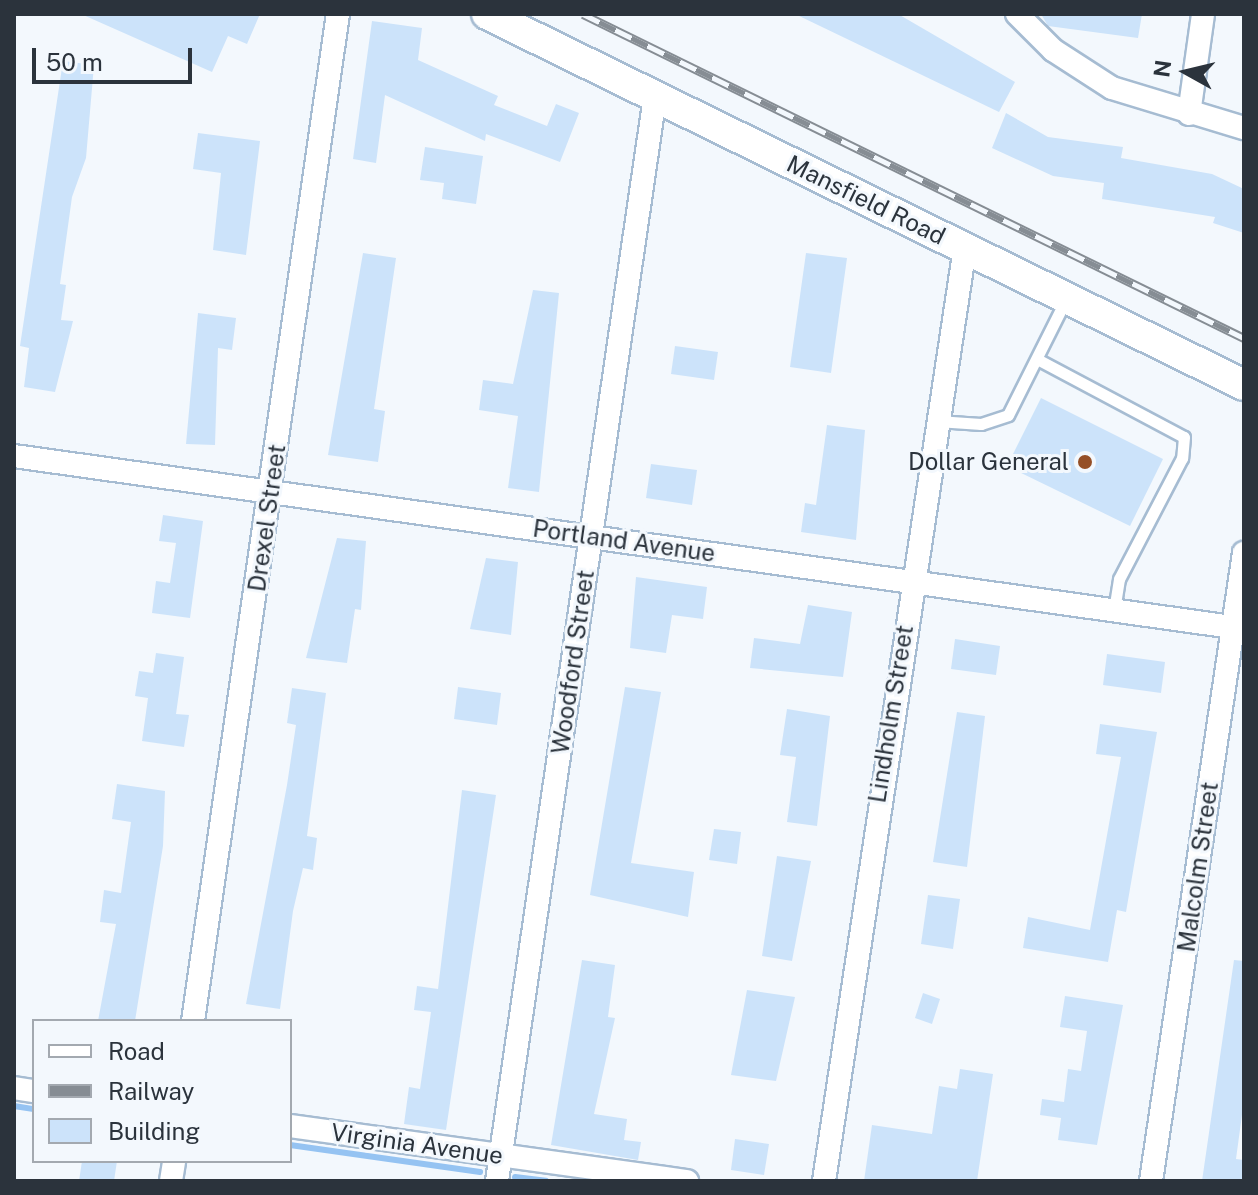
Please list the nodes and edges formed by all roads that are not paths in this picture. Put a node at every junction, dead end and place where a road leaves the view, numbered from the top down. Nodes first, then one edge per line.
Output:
1 (338, 14) edge
2 (487, 14) edge
3 (1017, 14) edge
4 (1203, 14) edge
5 (655, 96) junction
6 (1189, 114) junction
7 (1244, 128) edge
8 (965, 248) junction
9 (1066, 298) junction
10 (1037, 359) junction
11 (1244, 385) edge
12 (937, 421) junction
13 (14, 456) edge
14 (271, 491) junction
15 (591, 536) junction
16 (1244, 553) edge
17 (911, 580) junction
18 (1114, 610) junction
19 (1238, 613) edge
20 (193, 1019) edge
21 (292, 1126) edge
22 (500, 1156) junction
23 (497, 1181) edge
24 (687, 1181) edge
25 (824, 1181) edge
26 (1151, 1181) edge

1 - 14 street, Drexel Street
2 - 5 main road, Mansfield Road
3 - 6 street
4 - 6 street
5 - 8 main road, Mansfield Road
5 - 15 street, Woodford Street
6 - 7 street
8 - 9 main road, Mansfield Road
8 - 12 street, Lindholm Street
9 - 10 lane
9 - 11 main road, Mansfield Road
10 - 12 lane
10 - 18 lane
12 - 17 street, Lindholm Street
13 - 14 street, Portland Avenue
14 - 15 street, Portland Avenue
14 - 20 street, Drexel Street
15 - 17 street, Portland Avenue
15 - 22 street, Woodford Street
16 - 19 street, Malcolm Street
17 - 18 street, Portland Avenue
17 - 25 street, Lindholm Street
18 - 19 street, Portland Avenue
19 - 26 street, Malcolm Street
21 - 22 street, Virginia Avenue
22 - 23 street, Woodford Street
22 - 24 street, Virginia Avenue

